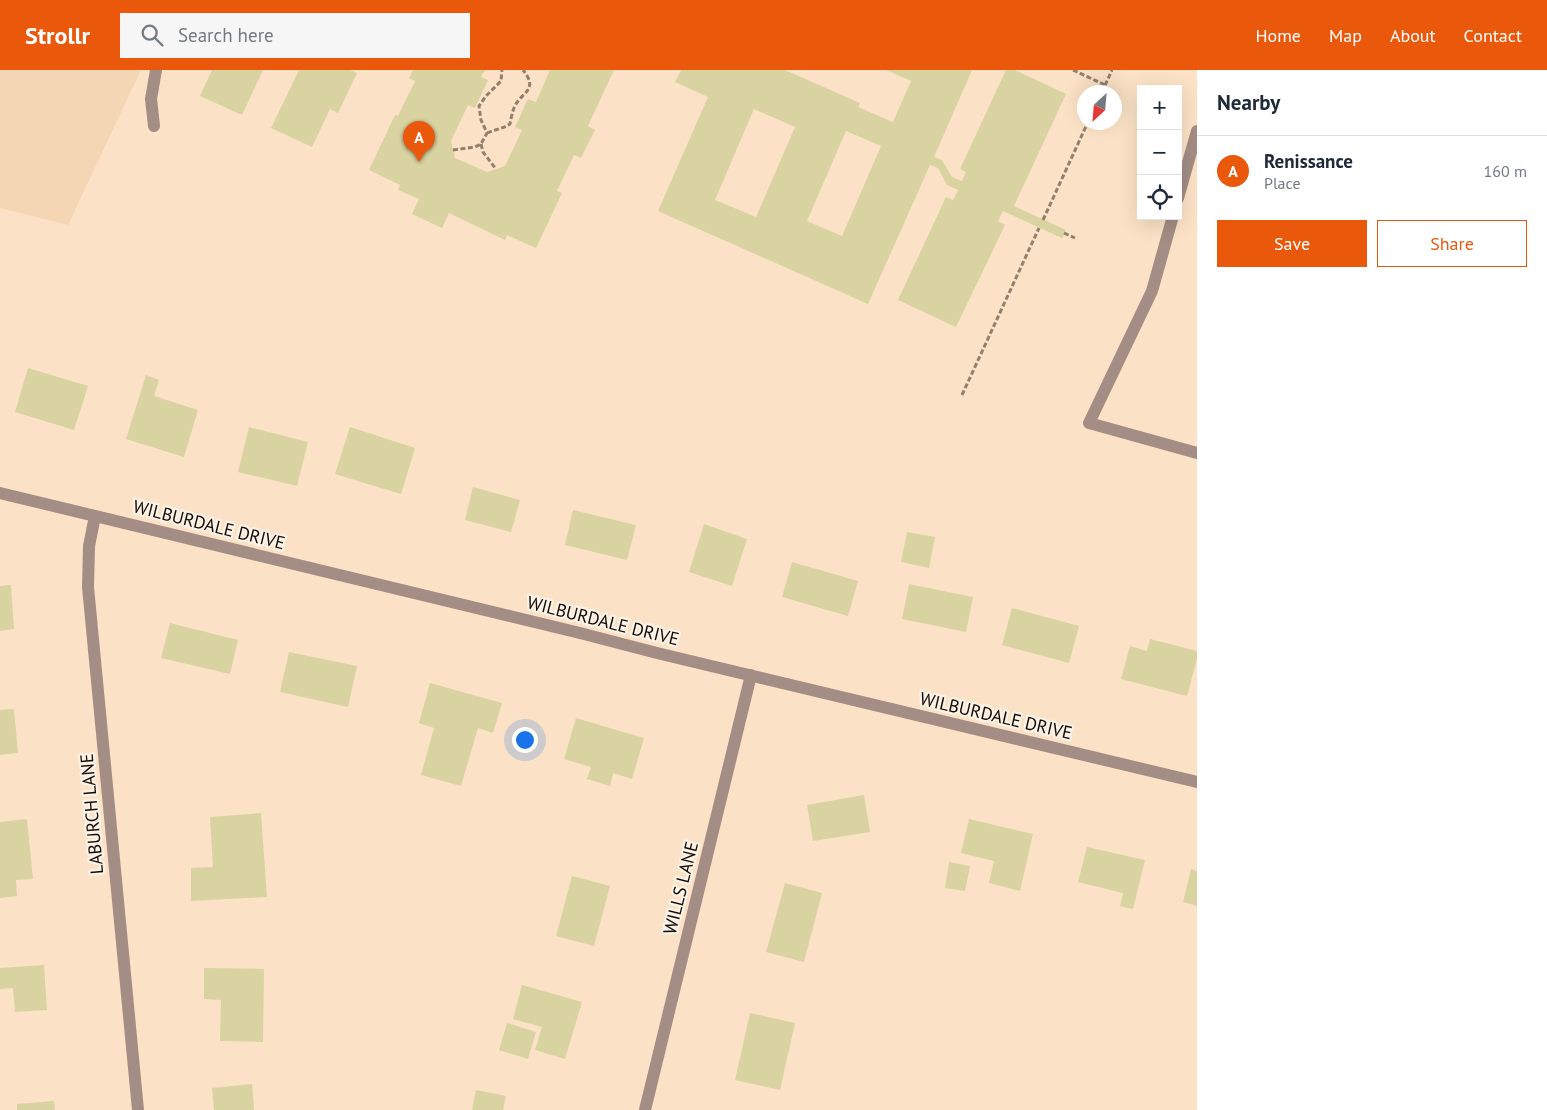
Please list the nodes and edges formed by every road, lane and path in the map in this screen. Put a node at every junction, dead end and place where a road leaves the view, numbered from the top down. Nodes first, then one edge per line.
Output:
1 (156, 70) edge
2 (502, 70) edge
3 (523, 70) edge
4 (1073, 70) edge
5 (1112, 70) edge
6 (1105, 85) joint
7 (154, 126) dead end
8 (1084, 130) edge
9 (1197, 131) edge
10 (487, 133) junction
11 (481, 144) junction
12 (454, 150) dead end
13 (496, 170) dead end
14 (1182, 184) edge
15 (1043, 220) dead end
16 (1172, 220) edge
17 (1039, 228) dead end
18 (1064, 233) dead end
19 (1075, 238) dead end
20 (962, 395) dead end
21 (1197, 453) edge
22 (0, 493) edge
23 (95, 516) junction
24 (751, 675) junction
25 (1197, 782) edge
26 (138, 1110) edge
27 (645, 1110) edge

1 - 7 street
2 - 10 path
3 - 10 path
4 - 6 path
5 - 6 path
8 - 15 path
9 - 14 street
10 - 11 path
11 - 12 path
11 - 13 path
16 - 21 street
17 - 20 path
18 - 19 path
22 - 23 street, WILBURDALE DRIVE
23 - 24 street, WILBURDALE DRIVE
23 - 26 street, LABURCH LANE
24 - 25 street, WILBURDALE DRIVE
24 - 27 street, WILLS LANE

